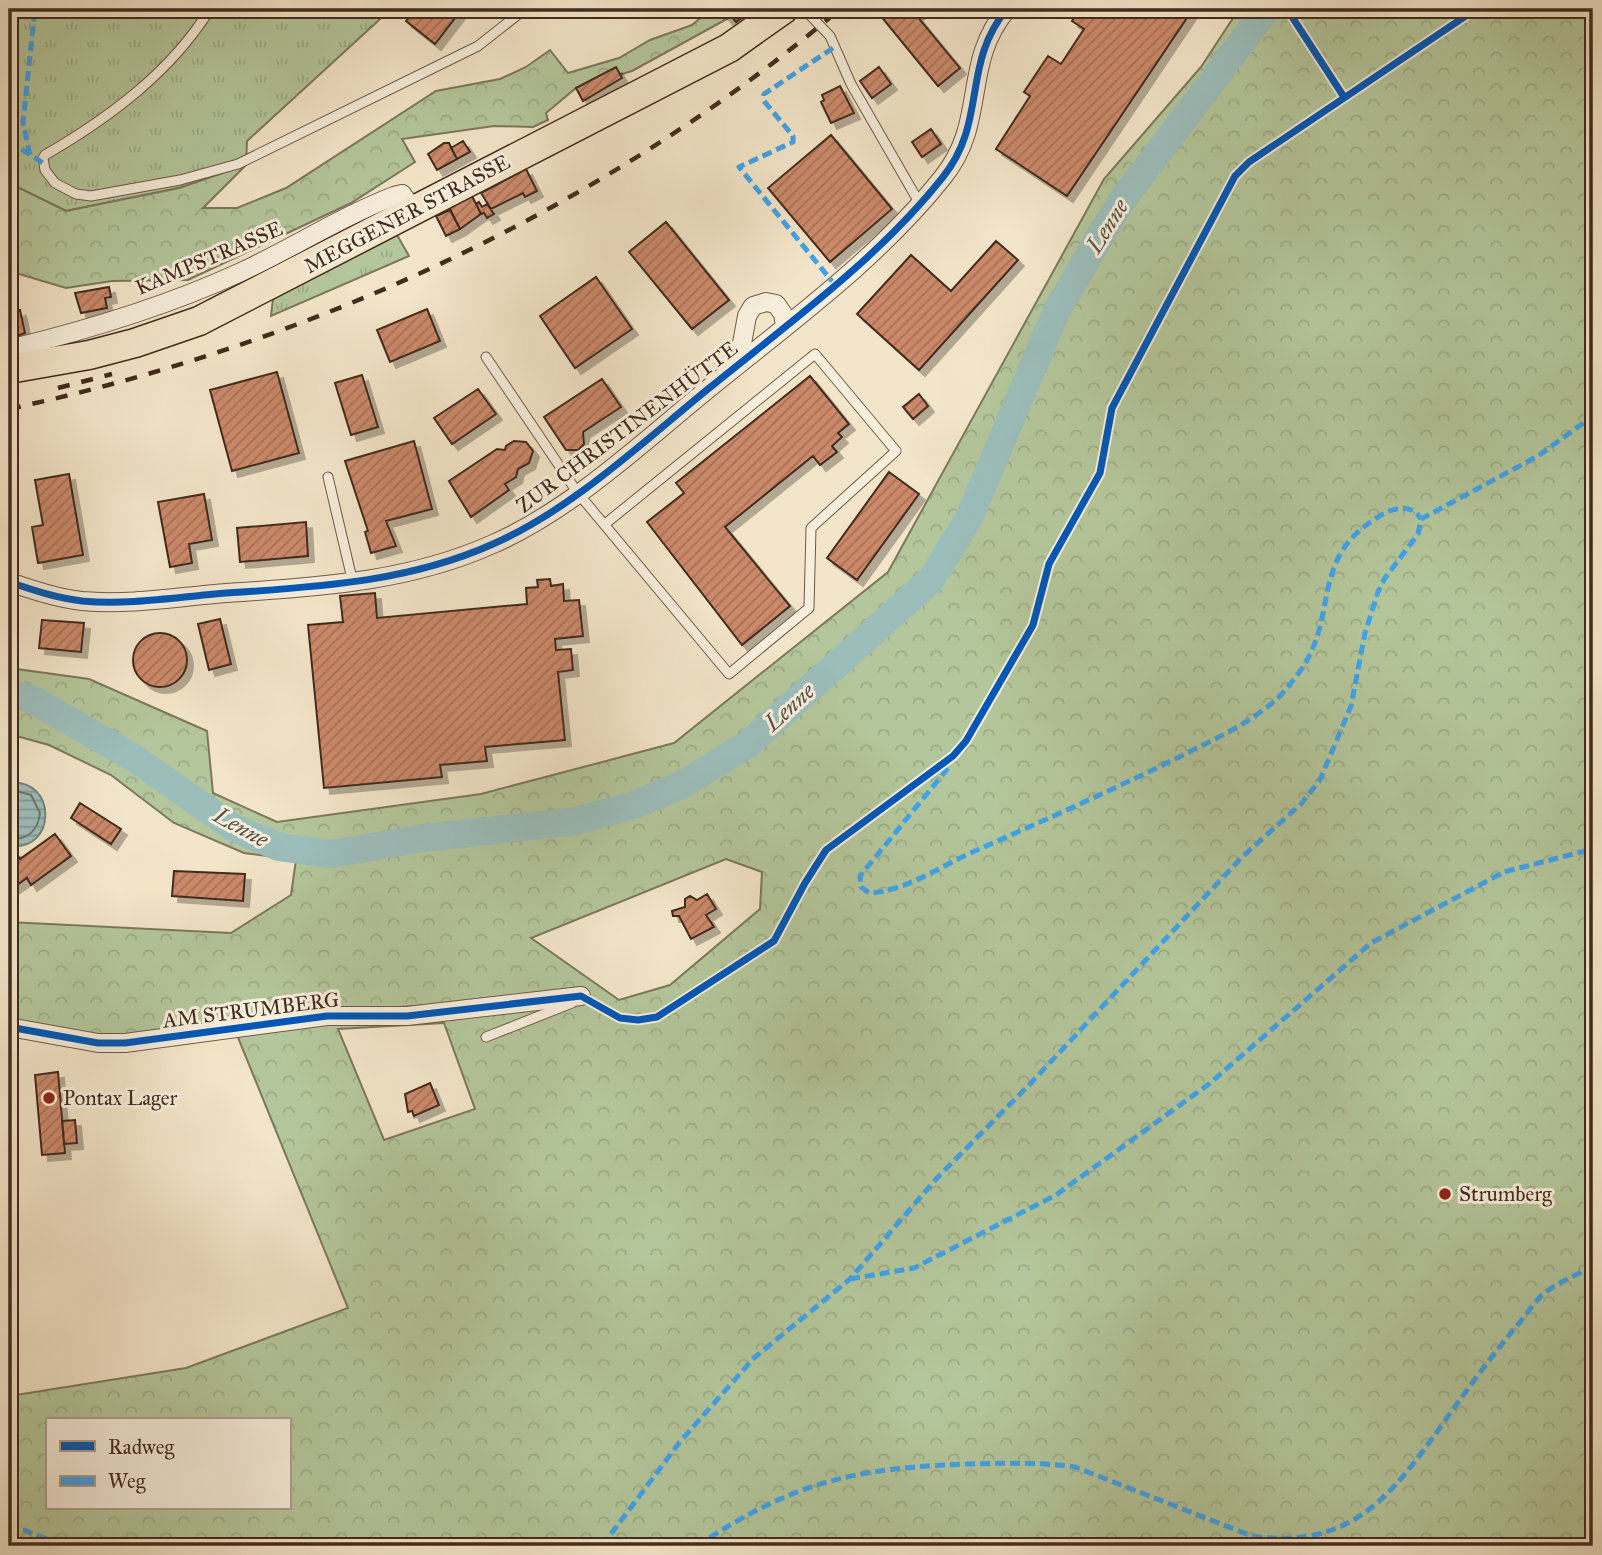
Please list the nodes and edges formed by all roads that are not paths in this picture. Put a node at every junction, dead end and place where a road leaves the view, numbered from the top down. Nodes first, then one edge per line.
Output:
1 (210, 9) edge
2 (524, 9) edge
3 (784, 9) edge
4 (804, 9) edge
5 (1007, 9) edge
6 (920, 204) junction
7 (413, 209) junction
8 (785, 326) junction
9 (9, 349) edge
10 (486, 357) dead end
11 (738, 365) junction
12 (9, 369) edge
13 (328, 477) dead end
14 (578, 492) junction
15 (605, 524) junction
16 (9, 582) edge
17 (354, 583) junction
18 (581, 996) joint
19 (9, 1027) edge
20 (486, 1037) dead end

1 - 2 lane
3 - 7 main road, MEGGENER STRASSE
4 - 6 lane
5 - 6 street, ZUR CHRISTINENHÜTTE
6 - 8 street, ZUR CHRISTINENHÜTTE
7 - 9 street, KAMPSTRASSE
7 - 12 main road, MEGGENER STRASSE
8 - 11 street, ZUR CHRISTINENHÜTTE
8 - 11 street
10 - 14 lane
11 - 14 street, ZUR CHRISTINENHÜTTE
13 - 17 lane
14 - 15 lane
14 - 17 street, ZUR CHRISTINENHÜTTE
15 - 15 lane
16 - 17 street, ZUR CHRISTINENHÜTTE
18 - 19 street, AM STRUMBERG
18 - 20 lane

